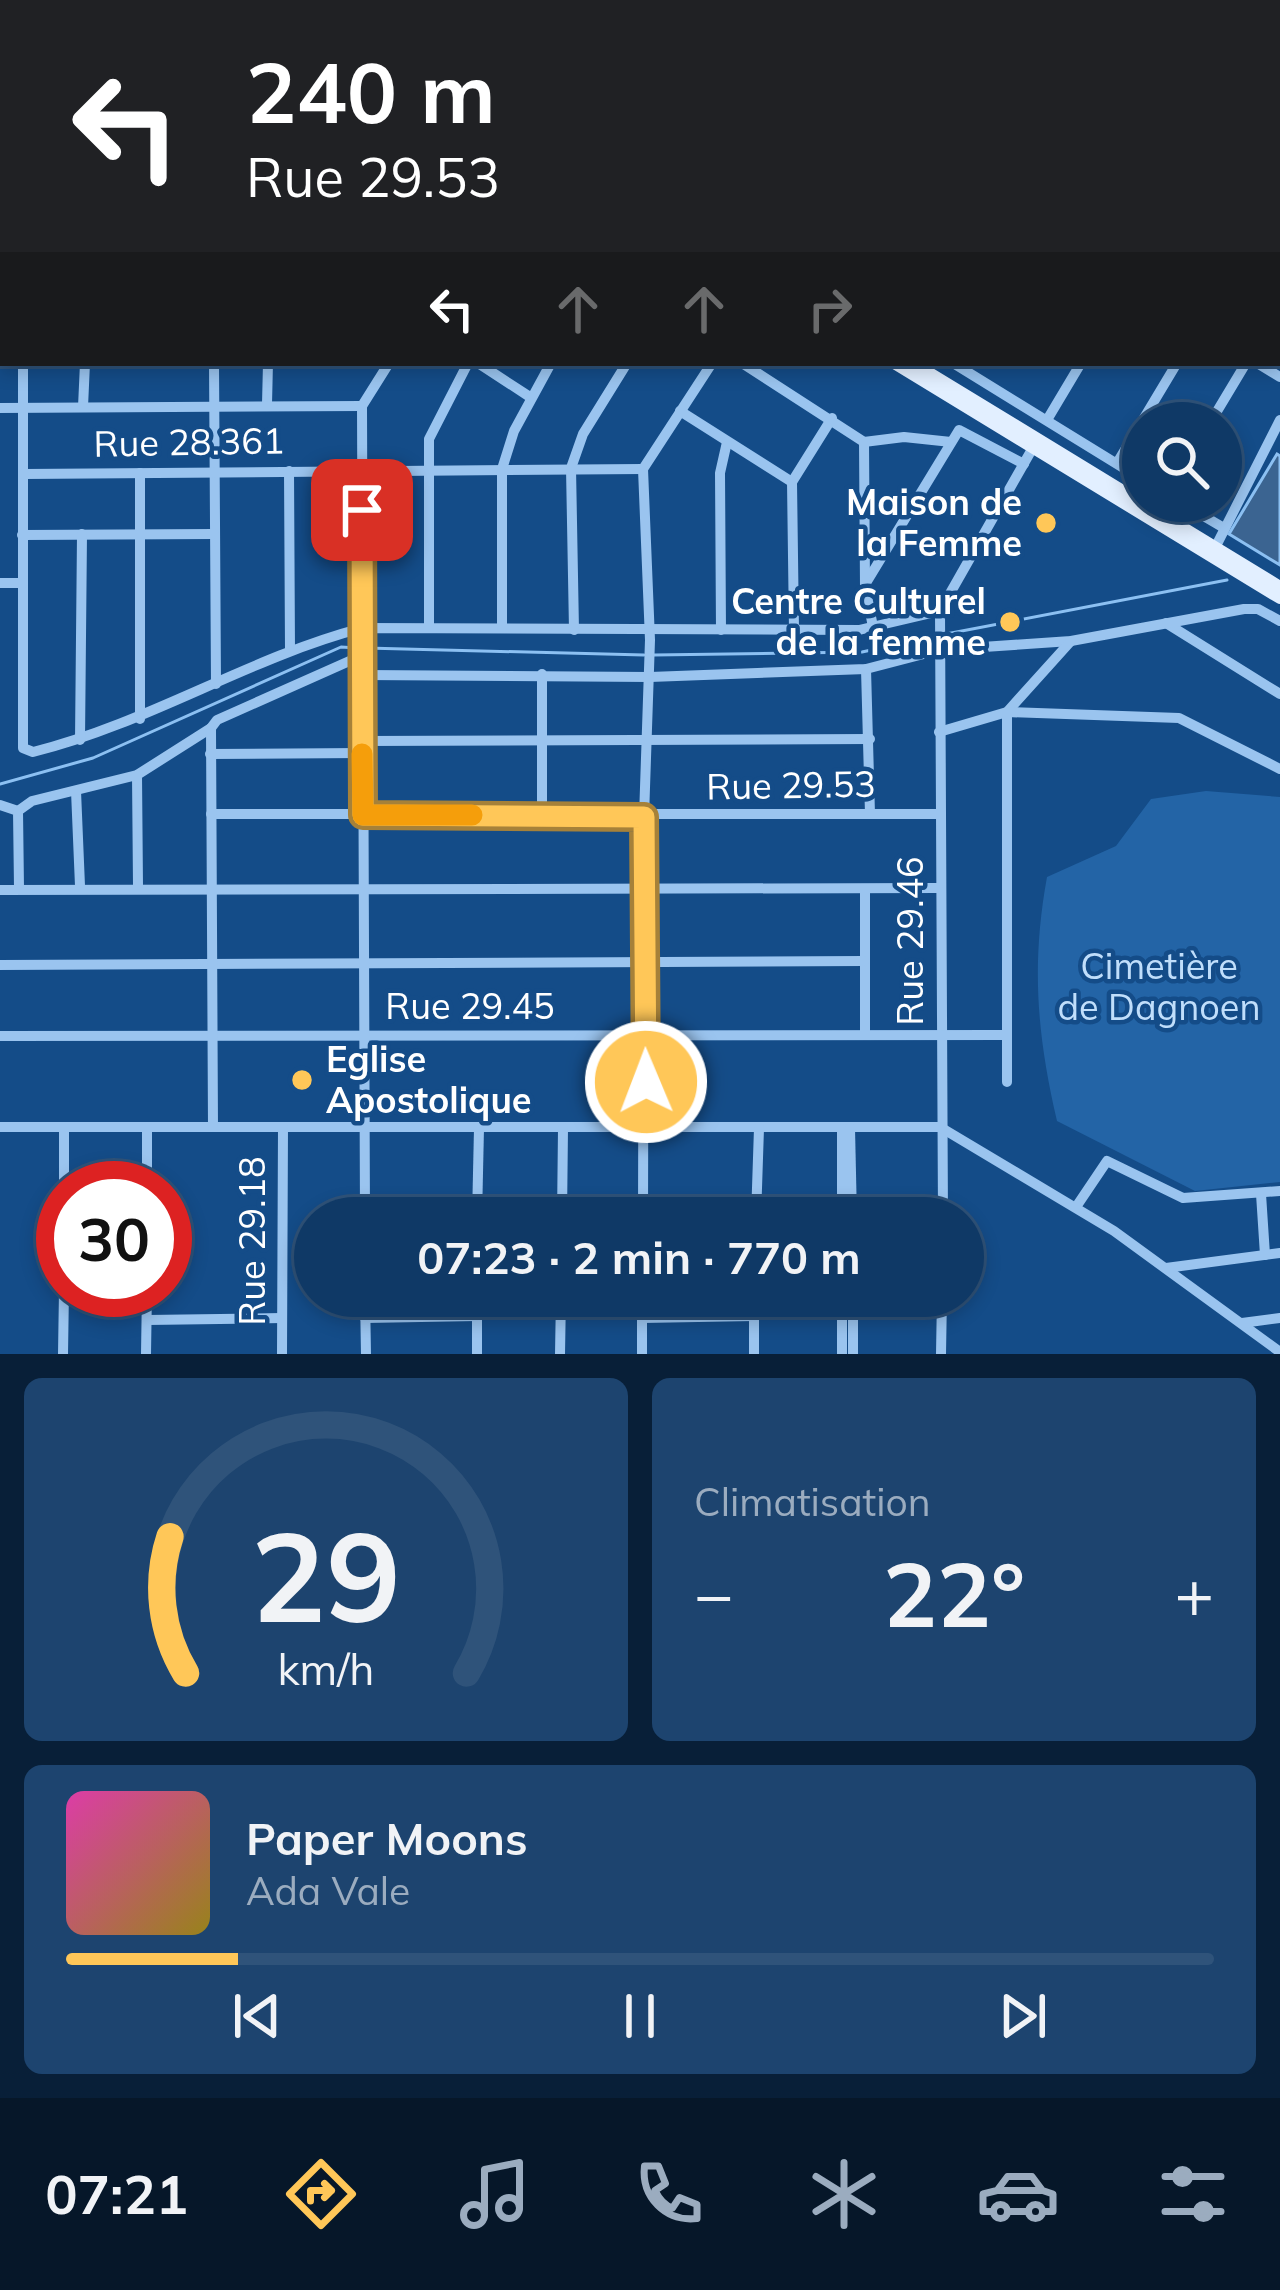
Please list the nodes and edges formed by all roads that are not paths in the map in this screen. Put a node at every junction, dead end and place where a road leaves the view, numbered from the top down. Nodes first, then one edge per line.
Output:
1 (23, 366) edge
2 (85, 366) edge
3 (214, 366) edge
4 (268, 366) edge
5 (387, 366) edge
6 (466, 366) edge
7 (483, 366) edge
8 (549, 366) edge
9 (625, 366) edge
10 (710, 366) edge
11 (747, 366) edge
12 (899, 366) edge
13 (918, 366) edge
14 (958, 366) edge
15 (1079, 366) edge
16 (1175, 366) edge
17 (1244, 366) edge
18 (530, 397) junction
19 (1223, 402) edge
20 (213, 404) junction
21 (268, 404) junction
22 (362, 406) junction
23 (23, 407) junction
24 (83, 407) junction
25 (0, 408) edge
26 (680, 411) junction
27 (832, 418) junction
28 (1047, 420) junction
29 (1280, 420) edge
30 (727, 442) junction
31 (864, 442) junction
32 (951, 442) junction
33 (1036, 443) junction
34 (1274, 445) edge
35 (1117, 463) junction
36 (1024, 464) junction
37 (1122, 466) edge
38 (571, 468) junction
39 (502, 469) junction
40 (643, 469) junction
41 (362, 470) junction
42 (429, 470) junction
43 (214, 471) junction
44 (289, 471) junction
45 (140, 473) junction
46 (24, 474) junction
47 (791, 482) junction
48 (1214, 522) edge
49 (1224, 528) junction
50 (140, 532) junction
51 (82, 534) junction
52 (214, 534) junction
53 (22, 535) junction
54 (1215, 548) junction
55 (0, 583) edge
56 (22, 583) junction
57 (865, 586) junction
58 (1280, 587) edge
59 (1280, 598) edge
60 (940, 611) junction
61 (1280, 621) edge
62 (1164, 622) junction
63 (429, 625) junction
64 (502, 627) junction
65 (873, 628) junction
66 (574, 630) junction
67 (794, 630) junction
68 (722, 631) junction
69 (650, 635) junction
70 (1071, 641) junction
71 (363, 644) junction
72 (290, 650) junction
73 (939, 650) junction
74 (866, 669) junction
75 (542, 674) junction
76 (650, 674) junction
77 (363, 675) junction
78 (216, 684) junction
79 (1280, 694) edge
80 (1007, 712) junction
81 (140, 719) junction
82 (212, 728) junction
83 (939, 732) junction
84 (80, 740) junction
85 (870, 740) junction
86 (542, 741) junction
87 (646, 744) junction
88 (362, 747) junction
89 (210, 754) junction
90 (1280, 769) edge
91 (137, 775) junction
92 (76, 791) junction
93 (0, 805) edge
94 (18, 811) junction
95 (211, 814) junction
96 (870, 814) junction
97 (939, 814) junction
98 (363, 815) junction
99 (542, 815) junction
100 (644, 817) junction
101 (211, 885) junction
102 (80, 886) junction
103 (138, 886) junction
104 (938, 887) junction
105 (19, 888) junction
106 (363, 888) junction
107 (645, 888) junction
108 (0, 890) edge
109 (865, 890) junction
110 (212, 960) junction
111 (864, 961) junction
112 (645, 962) junction
113 (363, 963) junction
114 (0, 965) edge
115 (865, 1034) junction
116 (940, 1034) junction
117 (212, 1035) junction
118 (1007, 1035) junction
119 (0, 1036) edge
120 (364, 1036) junction
121 (645, 1036) junction
122 (1007, 1082) dead end
123 (213, 1127) junction
124 (940, 1127) junction
125 (0, 1130) edge
126 (64, 1130) junction
127 (147, 1130) junction
128 (283, 1131) junction
129 (364, 1131) junction
130 (478, 1131) junction
131 (563, 1131) junction
132 (845, 1131) junction
133 (646, 1132) junction
134 (758, 1132) junction
135 (64, 1161) edge
136 (147, 1161) edge
137 (1280, 1191) edge
138 (1261, 1194) junction
139 (365, 1197) edge
140 (477, 1197) edge
141 (562, 1197) edge
142 (644, 1197) edge
143 (756, 1197) edge
144 (843, 1197) edge
145 (850, 1197) edge
146 (943, 1197) edge
147 (1076, 1207) junction
148 (1280, 1253) edge
149 (1265, 1255) junction
150 (1166, 1268) junction
151 (64, 1317) edge
152 (420, 1317) edge
153 (476, 1317) edge
154 (561, 1317) edge
155 (698, 1317) edge
156 (754, 1317) edge
157 (842, 1317) edge
158 (853, 1317) edge
159 (942, 1317) edge
160 (282, 1318) junction
161 (365, 1318) joint
162 (642, 1318) joint
163 (1280, 1318) edge
164 (147, 1320) joint
165 (1242, 1323) junction
166 (1280, 1352) edge
167 (63, 1354) edge
168 (146, 1354) edge
169 (282, 1354) edge
170 (366, 1354) edge
171 (477, 1354) edge
172 (560, 1354) edge
173 (642, 1354) edge
174 (754, 1354) edge
175 (842, 1354) edge
176 (853, 1354) edge
177 (941, 1354) edge

1 - 23 street
2 - 24 street
3 - 20 street
4 - 21 street
5 - 22 street
6 - 42 street
7 - 18 street
8 - 18 street
9 - 38 street
10 - 26 street
11 - 27 street
12 - 33 main road
13 - 33 main road
14 - 28 street
15 - 28 street
16 - 35 street
17 - 19 street
18 - 39 street
20 - 21 street
20 - 24 street
20 - 43 street
21 - 22 street
22 - 41 street
23 - 24 street
23 - 25 street
23 - 46 street
26 - 30 street
26 - 40 street
27 - 31 street
27 - 47 street
28 - 35 street
29 - 34 street
30 - 47 street
30 - 68 street
31 - 32 street
31 - 57 street
32 - 36 street
32 - 57 street
33 - 36 street
33 - 54 main road
33 - 59 main road
34 - 49 street
35 - 37 street
36 - 60 street
38 - 39 street, Rue 28.361
38 - 40 street, Rue 28.361
38 - 66 street
39 - 42 street, Rue 28.361
39 - 64 street
40 - 69 street
41 - 42 street, Rue 28.361
41 - 44 street, Rue 28.361
41 - 71 street
42 - 63 street
43 - 44 street, Rue 28.361
43 - 45 street, Rue 28.361
43 - 52 street
44 - 72 street
45 - 46 street, Rue 28.361
45 - 50 street
46 - 53 street
47 - 67 street
48 - 49 street
49 - 54 street
50 - 51 street
50 - 52 street
50 - 81 street
51 - 53 street
51 - 84 street
52 - 78 street
53 - 56 street
54 - 58 main road
55 - 56 street
56 - 84 street
57 - 65 street
60 - 65 street
60 - 73 street, Rue 29.46
61 - 62 street
62 - 70 street
62 - 79 street
63 - 64 street
63 - 71 street
64 - 66 street
65 - 67 street
66 - 69 street
67 - 68 street
68 - 69 street
69 - 76 street
70 - 73 street
70 - 80 street
71 - 72 street
71 - 77 street
71 - 82 street
72 - 78 street
73 - 74 street
73 - 83 street, Rue 29.46
74 - 76 street
74 - 85 street
75 - 76 street
75 - 77 street
75 - 86 street
76 - 87 street
77 - 88 street
78 - 81 street
80 - 83 street
80 - 90 street
80 - 118 street
81 - 84 street
82 - 89 street
82 - 91 street
83 - 97 street, Rue 29.46
85 - 87 street
85 - 96 street
86 - 87 street
86 - 88 street
86 - 99 street
87 - 100 street
88 - 89 street
88 - 98 street
89 - 95 street
91 - 92 street
91 - 103 street
92 - 94 street
92 - 102 street
93 - 94 street
94 - 105 street
95 - 98 street, Rue 29.53
95 - 101 street
96 - 97 street, Rue 29.53
96 - 100 street, Rue 29.53
97 - 104 street, Rue 29.46
98 - 99 street, Rue 29.53
98 - 106 street
99 - 100 street, Rue 29.53
100 - 107 street
101 - 103 street
101 - 106 street
101 - 110 street
102 - 103 street
102 - 105 street
104 - 109 street
104 - 116 street, Rue 29.46
105 - 108 street
106 - 107 street
106 - 113 street
107 - 109 street
107 - 112 street
109 - 111 street
110 - 113 street
110 - 114 street
110 - 117 street
111 - 112 street
111 - 115 street
112 - 113 street
112 - 121 street
113 - 120 street
115 - 116 street, Rue 29.45
115 - 121 street, Rue 29.45
116 - 118 street, Rue 29.45
116 - 124 street, Rue 29.46
117 - 119 street, Rue 29.45
117 - 120 street, Rue 29.45
117 - 123 street
118 - 122 street
120 - 121 street, Rue 29.45
120 - 129 street
121 - 133 street
123 - 127 street
123 - 128 street
124 - 132 street
124 - 146 street, Rue 29.46
124 - 147 street
125 - 126 street
126 - 127 street
126 - 135 street
127 - 128 street
127 - 136 street
128 - 129 street
128 - 160 street, Rue 29.18
129 - 130 street
129 - 139 street
130 - 131 street
130 - 140 street
131 - 133 street
131 - 141 street
132 - 134 street
132 - 144 street
132 - 145 street
133 - 134 street
133 - 142 street
134 - 143 street
137 - 138 street
138 - 147 street
138 - 149 street
147 - 150 street
148 - 149 street
149 - 150 street
150 - 165 street
151 - 167 street
152 - 161 street
153 - 171 street
154 - 172 street
155 - 162 street
156 - 174 street
157 - 175 street
158 - 176 street
159 - 177 street
160 - 164 street
160 - 169 street, Rue 29.18
161 - 170 street
162 - 173 street
163 - 165 street
164 - 168 street
165 - 166 street

